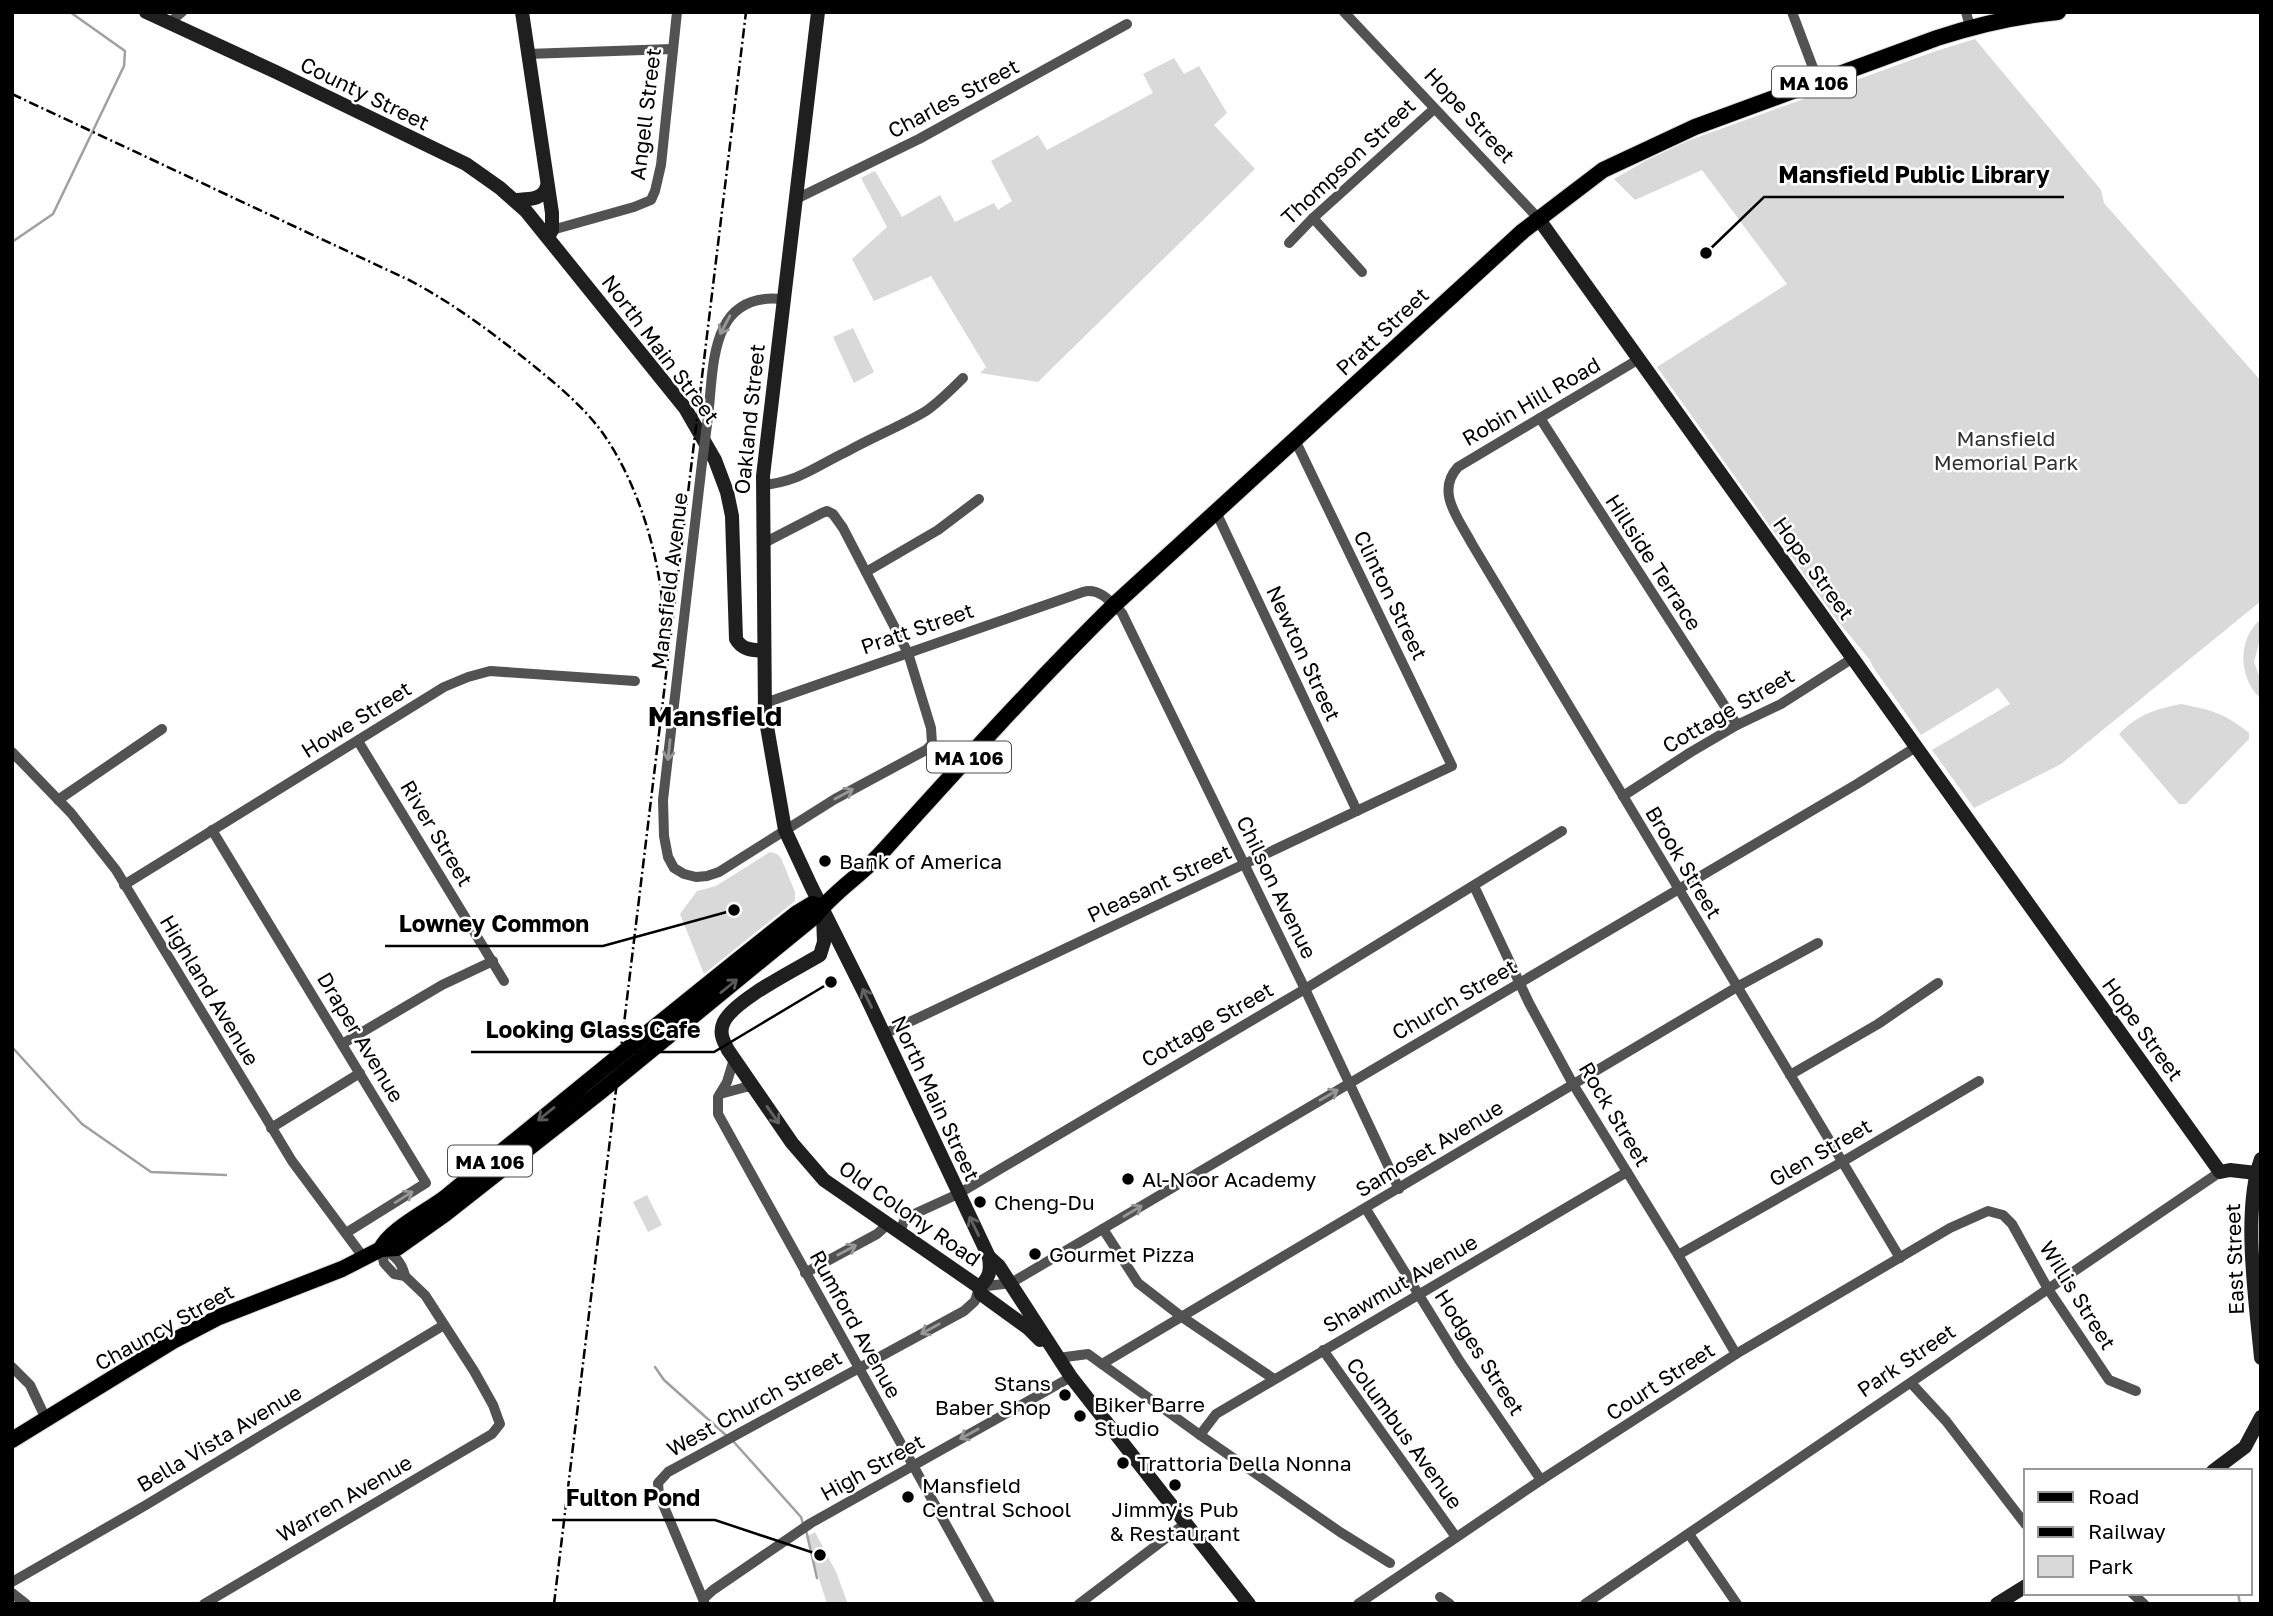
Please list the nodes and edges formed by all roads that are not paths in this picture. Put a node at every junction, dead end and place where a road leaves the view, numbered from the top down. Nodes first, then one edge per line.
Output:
1 (146, 12) edge
2 (182, 12) edge
3 (522, 12) edge
4 (677, 12) edge
5 (818, 12) edge
6 (1344, 12) edge
7 (1792, 12) edge
8 (2058, 12) edge
9 (1968, 20) edge
10 (169, 23) junction
11 (1128, 24) dead end
12 (672, 49) junction
13 (527, 54) junction
14 (1818, 81) junction
15 (1434, 108) junction
16 (547, 186) junction
17 (514, 200) junction
18 (794, 200) junction
19 (1312, 218) junction
20 (1538, 218) junction
21 (550, 234) junction
22 (1289, 243) dead end
23 (1362, 272) dead end
24 (782, 299) junction
25 (1639, 359) junction
26 (963, 378) dead end
27 (1540, 418) junction
28 (1295, 440) junction
29 (1448, 481) joint
30 (762, 485) junction
31 (979, 499) dead end
32 (1216, 512) junction
33 (762, 544) junction
34 (866, 572) junction
35 (1114, 605) junction
36 (764, 651) junction
37 (908, 653) junction
38 (1853, 658) junction
39 (635, 681) dead end
40 (765, 703) junction
41 (1738, 725) junction
42 (162, 729) dead end
43 (358, 741) junction
44 (1916, 747) junction
45 (12, 752) edge
46 (1452, 766) joint
47 (1623, 796) junction
48 (58, 800) junction
49 (1357, 811) junction
50 (212, 830) junction
51 (785, 830) junction
52 (1562, 831) dead end
53 (1244, 864) junction
54 (124, 885) junction
55 (1474, 886) junction
56 (1678, 890) junction
57 (822, 907) junction
58 (1818, 943) dead end
59 (820, 955) junction
60 (492, 961) junction
61 (854, 974) junction
62 (504, 981) dead end
63 (1520, 982) junction
64 (1938, 983) dead end
65 (1737, 987) junction
66 (1305, 989) junction
67 (884, 1034) junction
68 (342, 1044) junction
69 (734, 1059) junction
70 (360, 1073) junction
71 (1790, 1075) junction
72 (1979, 1081) dead end
73 (1348, 1083) junction
74 (1573, 1084) junction
75 (753, 1087) junction
76 (720, 1094) junction
77 (271, 1128) junction
78 (1842, 1162) junction
79 (2258, 1166) edge
80 (1628, 1172) junction
81 (2220, 1172) junction
82 (1399, 1189) junction
83 (958, 1194) junction
84 (1366, 1209) junction
85 (1995, 1211) joint
86 (894, 1228) junction
87 (1103, 1229) junction
88 (346, 1233) junction
89 (381, 1249) junction
90 (1678, 1255) junction
91 (989, 1257) junction
92 (365, 1258) junction
93 (1900, 1258) junction
94 (805, 1273) junction
95 (1011, 1283) junction
96 (979, 1287) junction
97 (2049, 1289) junction
98 (1419, 1294) junction
99 (1182, 1317) junction
100 (444, 1325) junction
101 (1323, 1350) junction
102 (1736, 1354) junction
103 (1058, 1358) junction
104 (2261, 1358) edge
105 (1102, 1364) junction
106 (12, 1367) edge
107 (858, 1368) junction
108 (1071, 1377) junction
109 (1274, 1379) junction
110 (1911, 1383) junction
111 (2136, 1391) dead end
112 (2261, 1417) edge
113 (46, 1419) junction
114 (1200, 1435) junction
115 (12, 1440) edge
116 (2256, 1441) edge
117 (914, 1465) junction
118 (2216, 1469) edge
119 (1541, 1480) junction
120 (2024, 1522) edge
121 (1186, 1523) junction
122 (1689, 1534) junction
123 (1456, 1537) junction
124 (1390, 1563) dead end
125 (12, 1582) edge
126 (2024, 1587) edge
127 (12, 1592) edge
128 (1440, 1597) dead end
129 (704, 1601) edge
130 (26, 1604) edge
131 (204, 1604) edge
132 (990, 1604) edge
133 (1079, 1604) edge
134 (1249, 1604) edge
135 (1358, 1604) edge
136 (1450, 1604) edge
137 (1585, 1604) edge
138 (1737, 1604) edge
139 (1997, 1604) edge

1 - 10 main road, County Street
2 - 10 street
3 - 13 main road
4 - 12 street, Angell Street
5 - 18 main road, Oakland Street
6 - 15 street, Hope Street
7 - 14 street
8 - 9 main road, Pratt Street / MA 106
9 - 14 main road, Pratt Street / MA 106
10 - 17 main road, County Street
11 - 18 street, Charles Street
12 - 13 street
12 - 21 street, Angell Street
13 - 16 main road
14 - 20 main road, Pratt Street / MA 106
15 - 19 street, Thompson Street
15 - 20 street, Hope Street
16 - 17 main road
16 - 21 main road
17 - 21 main road, County Street
18 - 24 main road, Oakland Street
19 - 22 street, Thompson Street
19 - 23 street
20 - 25 main road, Hope Street
20 - 28 main road, Pratt Street / MA 106
21 - 36 main road, North Main Street
24 - 30 main road, Oakland Street
24 -> 51 street, Mansfield Avenue, bridge
25 - 27 street, Robin Hill Road
25 - 38 main road, Hope Street
26 - 30 street
27 - 29 street, Robin Hill Road
27 - 41 street, Hillside Terrace
28 - 32 main road, Pratt Street / MA 106
28 - 46 street, Clinton Street
29 - 47 street, Brook Street
30 - 33 main road, Oakland Street
31 - 34 street
32 - 35 main road, Pratt Street / MA 106
32 - 49 street, Newton Street
33 - 34 street
33 - 36 main road, Oakland Street
34 - 37 street
35 - 37 street, Pratt Street
35 - 53 street, Chilson Avenue
35 - 57 main road, Chauncy Street / MA 106
36 - 40 main road, Oakland Street
37 - 40 street, Pratt Street
51 -> 37 street, Mansfield Avenue
38 - 41 street, Cottage Street
38 - 44 main road, Hope Street
39 - 43 street, Howe Street
40 - 51 main road, Oakland Street
41 - 47 street, Cottage Street
42 - 48 street
43 - 50 street, Howe Street
43 - 60 street, River Street
44 - 56 street, Church Street
44 - 81 main road, Hope Street
45 - 48 street, Highland Avenue
46 - 49 street, Pleasant Street
47 - 56 street, Brook Street
48 - 54 street, Highland Avenue
49 - 53 street, Pleasant Street
50 - 54 street, Howe Street
50 - 68 street, Draper Avenue
51 - 57 main road, North Main Street
52 - 55 street, Cottage Street
53 - 66 street, Chilson Avenue
53 - 67 street, Pleasant Street
54 - 77 street, Highland Avenue
55 - 63 street, Rock Street
55 - 66 street, Cottage Street
56 - 63 street, Church Street
56 - 65 street, Brook Street
57 - 59 main road
57 - 61 main road, North Main Street
57 - 89 main road, Chauncy Street / MA 106
58 - 65 street, Samoset Avenue
59 - 61 main road
59 - 69 main road, Old Colony Road
60 - 62 street, River Street
60 - 68 street
67 -> 61 main road, North Main Street
63 - 73 street, Church Street
63 - 74 street, Rock Street
64 - 71 street
65 - 71 street, Brook Street
65 - 74 street, Samoset Avenue
66 - 73 street, Chilson Avenue
66 - 83 street, Cottage Street
67 - 83 main road, North Main Street
68 - 70 street, Draper Avenue
69 - 75 main road, Old Colony Road
69 - 76 street
70 - 77 street
88 -> 70 street, Draper Avenue
71 - 78 street, Brook Street
72 - 78 street, Glen Street
73 - 82 street, Chilson Avenue
87 -> 73 street, Church Street
74 - 80 street, Rock Street
74 - 82 street, Samoset Avenue
75 - 76 street
75 -> 86 main road, Old Colony Road
76 - 94 street, Rumford Avenue
77 - 88 street, Highland Avenue
78 - 90 street, Glen Street
78 - 93 street, Brook Street
79 - 81 main road
79 - 104 main road, East Street
80 - 90 street, Rock Street
80 - 98 street, Shawmut Avenue
81 - 97 street, Park Street
82 - 84 street, Samoset Avenue
83 - 86 street, Cottage Street
91 -> 83 main road, North Main Street
84 - 98 street, Hodges Street
84 - 99 street, Samoset Avenue
85 - 93 street, Court Street
85 - 97 street, Willis Street
94 -> 86 street, Cottage Street
86 - 96 main road, Old Colony Road
87 - 95 street, Church Street
87 - 99 street
88 - 92 street, Highland Avenue
89 - 92 main road, Chauncy Street / MA 106
89 - 100 street
90 - 102 street, Rock Street
91 - 95 main road, North Main Street
91 - 96 main road
92 - 113 main road, Chauncy Street / MA 106
93 - 102 street, Court Street
94 - 107 street, Rumford Avenue
95 - 96 street
95 - 103 main road, North Main Street
96 - 103 main road, Old Colony Road
96 -> 107 street, West Church Street
97 - 110 street, Park Street
97 - 111 street, Willis Street
98 - 101 street, Shawmut Avenue
98 - 119 street, Hodges Street
99 - 105 street, Samoset Avenue
99 - 109 street
100 - 125 street, Bella Vista Avenue
100 - 131 street, Warren Avenue
101 - 109 street, Shawmut Avenue
101 - 123 street, Columbus Avenue
102 - 119 street, Court Street
103 - 105 street
103 - 108 main road, North Main Street
105 - 114 street
106 - 113 street
107 - 117 street, Rumford Avenue
107 - 129 street, West Church Street
108 -> 117 street, High Street
108 - 121 main road, North Main Street
109 - 114 street, Shawmut Avenue
110 - 120 street
110 - 122 street, Park Street
112 - 116 main road
113 - 115 main road, Chauncy Street / MA 106
114 - 124 street
116 - 118 main road
117 - 129 street, High Street
117 - 132 street, Rumford Avenue
119 - 123 street, Court Street
121 - 133 street
121 - 134 main road, North Main Street
122 - 137 street, Park Street
122 - 138 street
123 - 135 street, Court Street
126 - 139 main road
127 - 130 street
128 - 136 street

